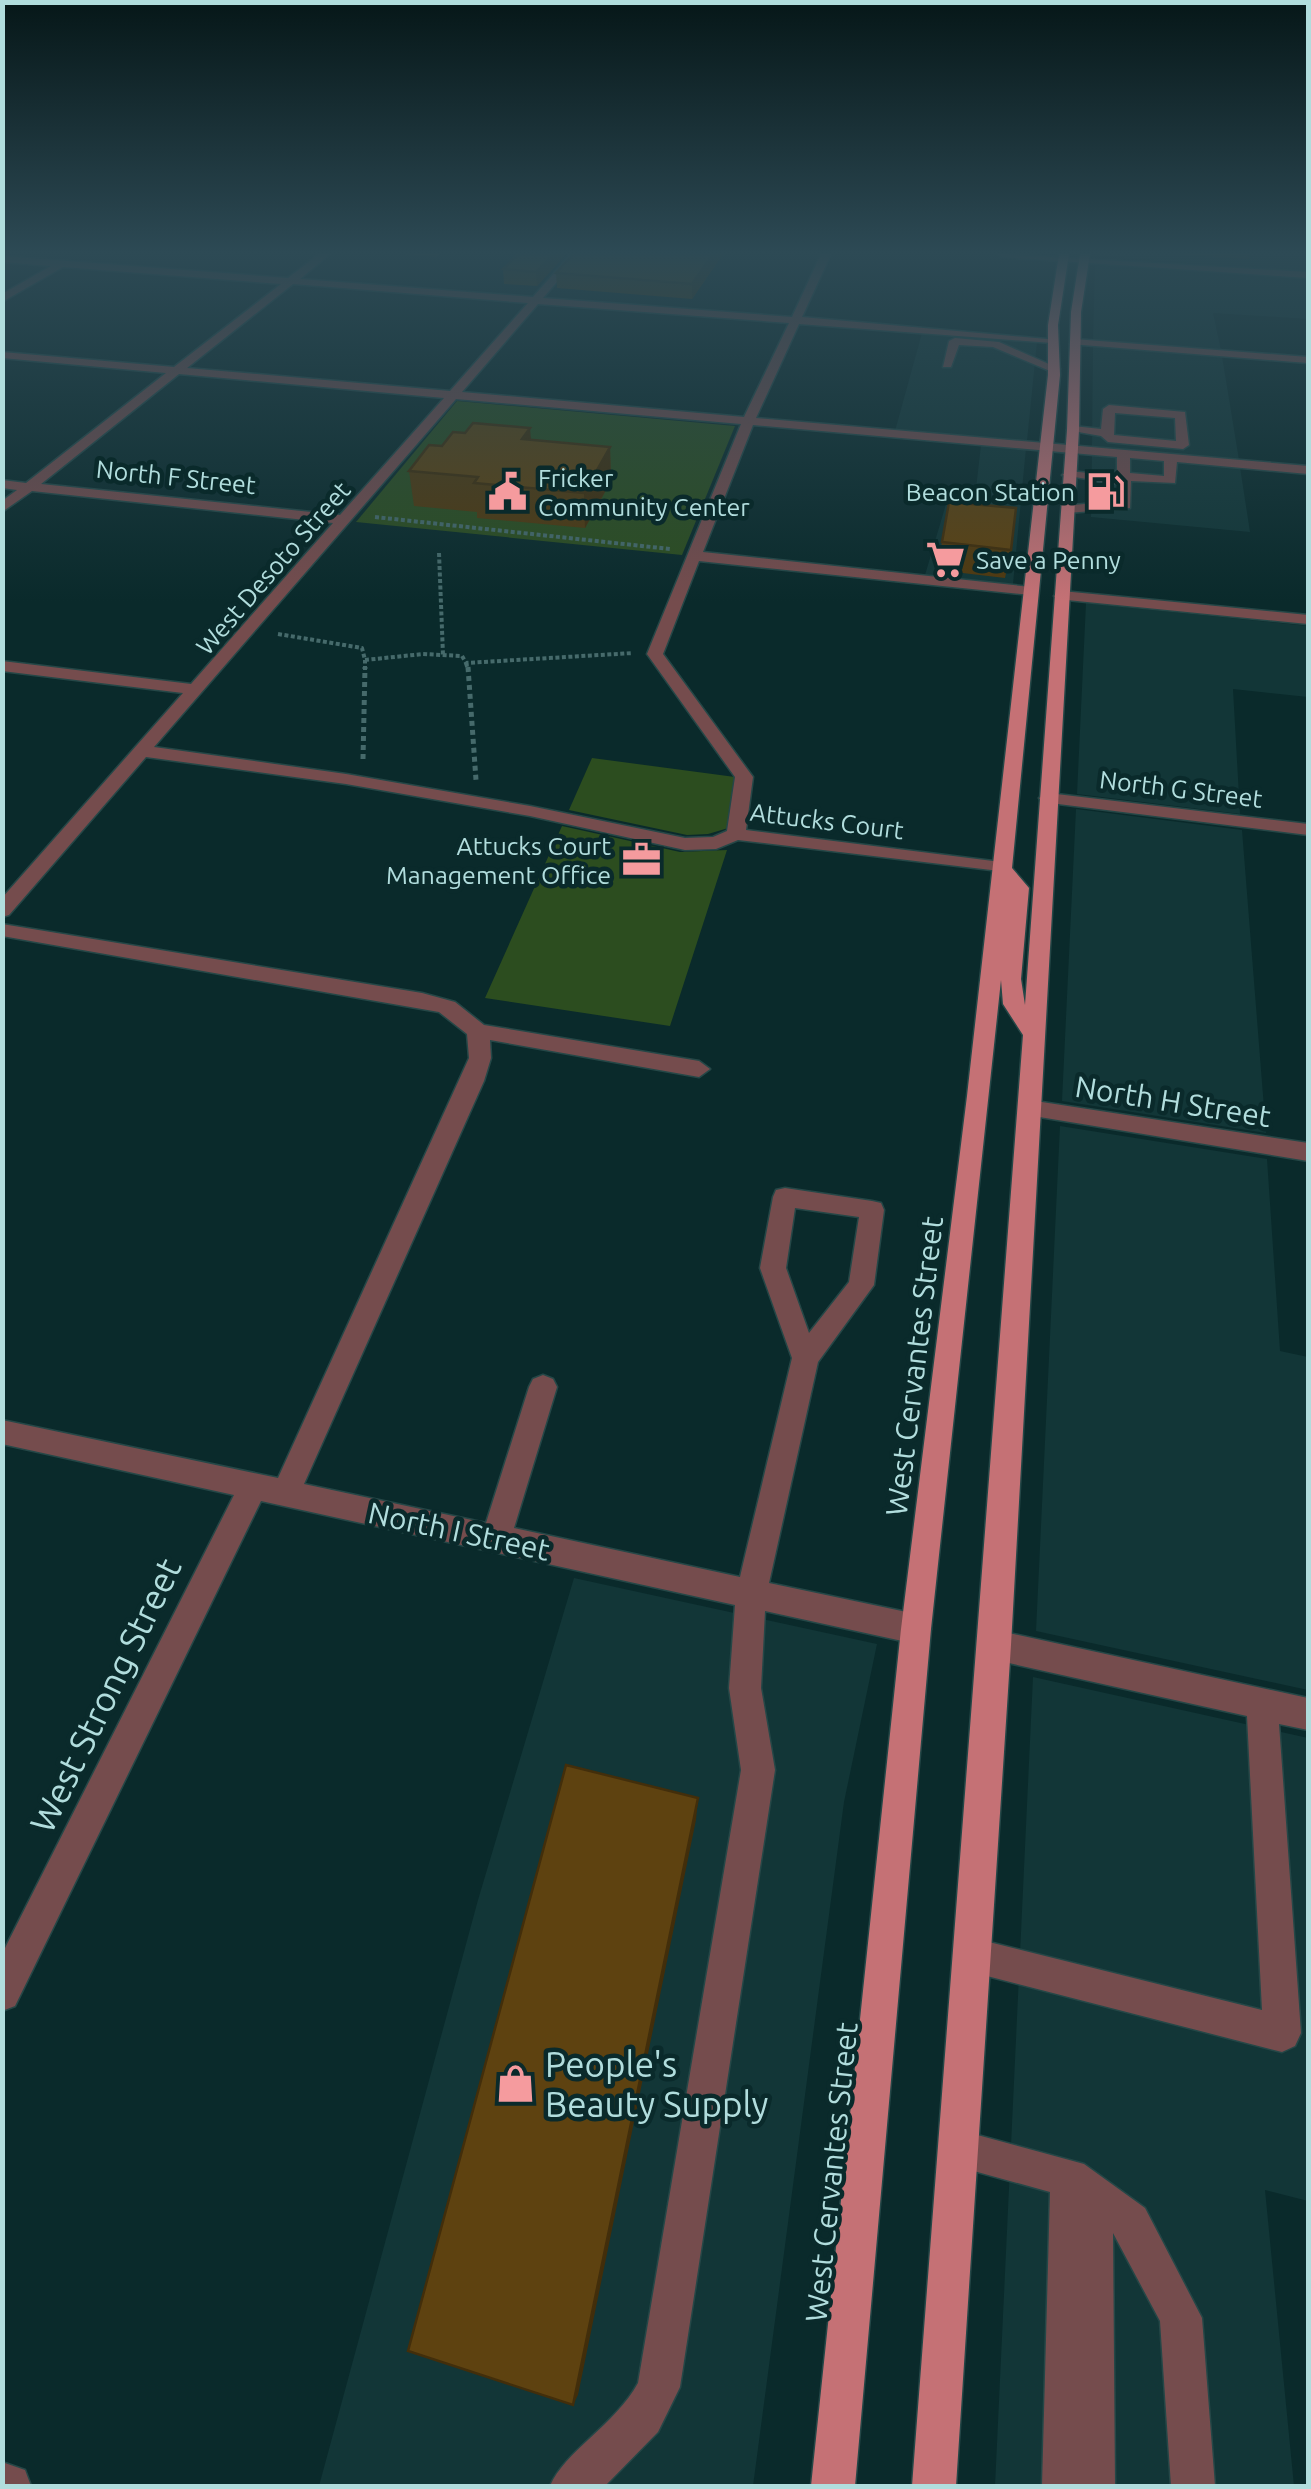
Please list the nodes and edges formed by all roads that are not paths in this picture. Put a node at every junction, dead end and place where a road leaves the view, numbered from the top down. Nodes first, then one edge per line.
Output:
1 (169, 370) edge
2 (473, 370) edge
3 (772, 370) edge
4 (1054, 370) edge
5 (1073, 370) edge
6 (178, 371) junction
7 (450, 396) junction
8 (748, 423) junction
9 (1107, 432) junction
10 (1070, 455) junction
11 (1128, 462) junction
12 (1171, 462) junction
13 (1308, 470) edge
14 (2, 484) edge
15 (30, 487) junction
16 (2, 508) edge
17 (1075, 509) junction
18 (347, 517) junction
19 (696, 554) junction
20 (1031, 591) junction
21 (1062, 596) junction
22 (1308, 620) edge
23 (2, 666) edge
24 (1020, 682) junction
25 (196, 690) junction
26 (142, 751) junction
27 (1048, 798) junction
28 (1308, 830) edge
29 (736, 834) junction
30 (1001, 868) junction
31 (2, 911) edge
32 (2, 930) edge
33 (478, 1031) junction
34 (1033, 1033) junction
35 (699, 1069) dead end
36 (1029, 1108) junction
37 (1308, 1152) edge
38 (805, 1358) junction
39 (543, 1387) dead end
40 (2, 1432) edge
41 (269, 1490) junction
42 (496, 1538) junction
43 (751, 1594) junction
44 (916, 1629) junction
45 (996, 1645) junction
46 (1262, 1704) junction
47 (1308, 1714) edge
48 (972, 1956) junction
49 (2, 1992) edge
50 (959, 2149) junction
51 (1082, 2185) junction
52 (572, 2486) edge
53 (833, 2486) edge
54 (934, 2486) edge
55 (1064, 2486) edge
56 (1093, 2486) edge
57 (1193, 2486) edge

1 - 6 street
2 - 7 street, West Desoto Street
3 - 8 street
4 - 10 main road, West Cervantes Street
5 - 10 main road, West Cervantes Street
6 - 7 street
6 - 15 street
7 - 8 street
7 - 18 street, West Desoto Street
8 - 10 street
8 - 19 street
9 - 10 street
9 - 11 street
9 - 11 street
10 - 11 street
10 - 11 street
10 - 17 main road, West Cervantes Street
10 - 20 main road, West Cervantes Street
11 - 12 street
11 - 12 street
11 - 17 street
12 - 13 street
14 - 15 street, North F Street
15 - 16 street
15 - 18 street, North F Street
17 - 21 main road, West Cervantes Street
18 - 25 street, West Desoto Street
19 - 20 street
19 - 29 street
20 - 24 main road, West Cervantes Street
21 - 22 street
21 - 27 main road, West Cervantes Street
23 - 25 street
24 - 27 main road
24 - 30 main road, West Cervantes Street
25 - 26 street, West Desoto Street
26 - 29 street, Attucks Court
26 - 31 street, West Desoto Street
27 - 28 street, North G Street
27 - 34 main road, West Cervantes Street
29 - 30 street, Attucks Court
30 - 34 main road
30 - 44 main road, West Cervantes Street
32 - 33 street
33 - 35 street
33 - 41 street, West Strong Street
34 - 36 main road, West Cervantes Street
36 - 37 street, North H Street
36 - 45 main road, West Cervantes Street
38 - 38 street
38 - 43 street
39 - 42 street
40 - 41 street, North I Street
41 - 42 street, North I Street
41 - 49 street, West Strong Street
42 - 43 street, North I Street
43 - 44 street, North I Street
43 - 52 street
44 - 53 main road, West Cervantes Street
45 - 46 street
45 - 48 main road, West Cervantes Street
46 - 47 street
46 - 48 street
48 - 50 main road, West Cervantes Street
50 - 51 street
50 - 54 main road, West Cervantes Street
51 - 55 street
51 - 56 street
51 - 57 street

